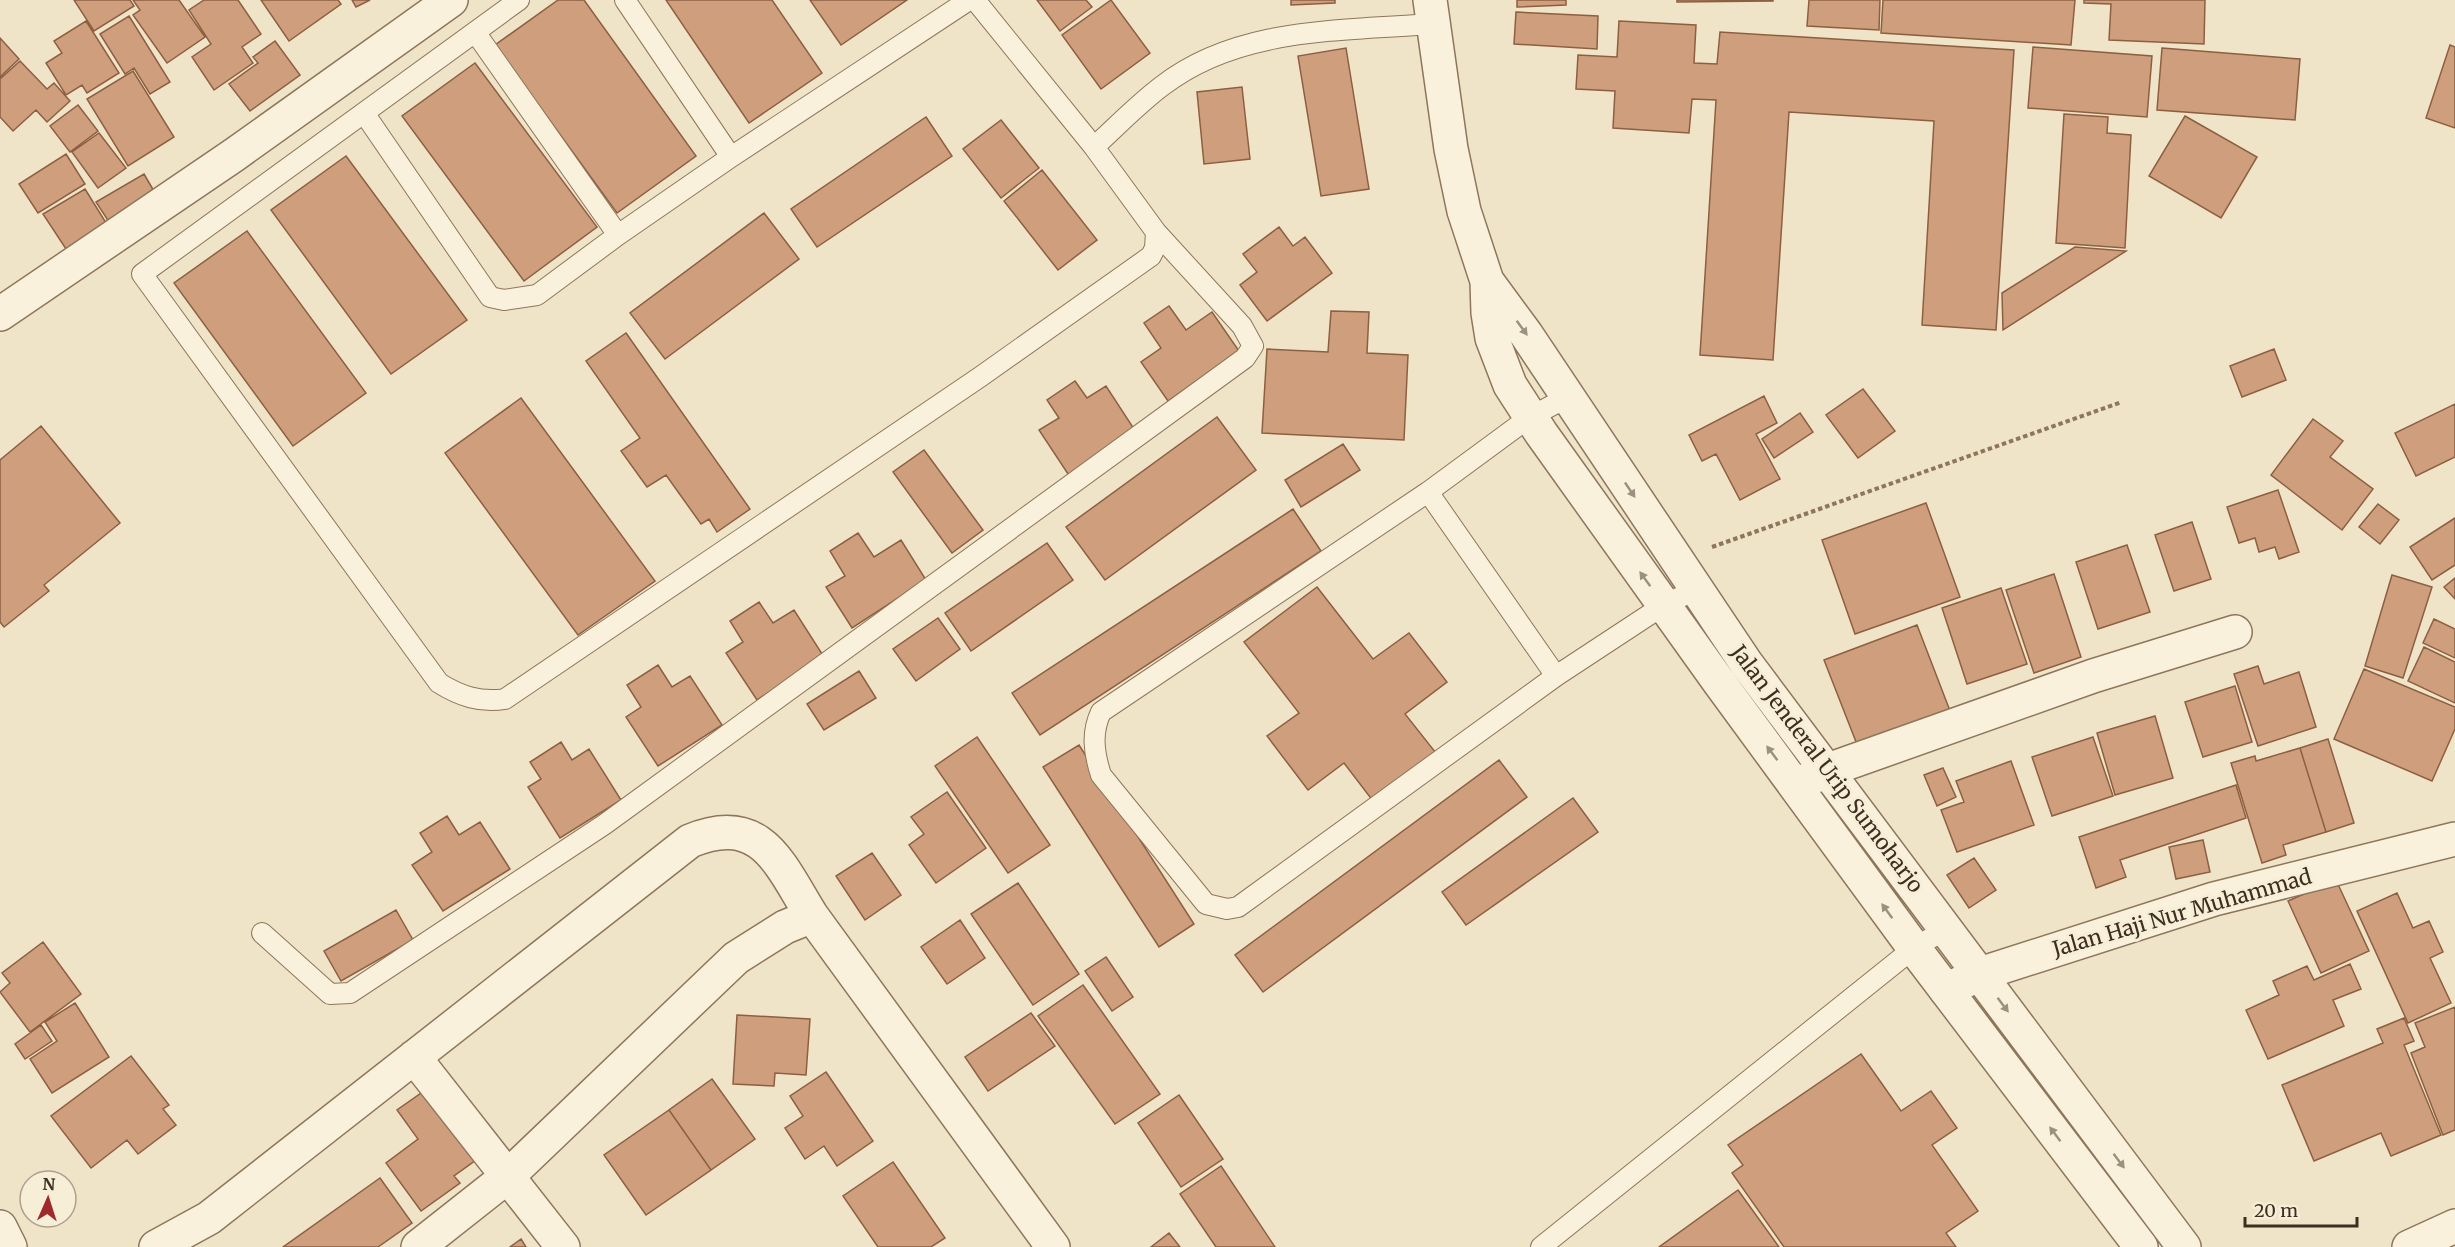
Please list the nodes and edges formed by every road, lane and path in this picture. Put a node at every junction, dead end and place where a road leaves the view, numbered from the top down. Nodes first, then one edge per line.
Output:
1 (451, 0) edge
2 (519, 0) edge
3 (625, 0) edge
4 (969, 0) edge
5 (975, 0) edge
6 (1431, 12) edge
7 (476, 32) junction
8 (364, 113) junction
9 (1094, 147) junction
10 (731, 157) junction
11 (1156, 232) junction
12 (618, 235) junction
13 (1487, 281) junction
14 (0, 314) edge
15 (1568, 397) junction
16 (2122, 402) dead end
17 (1530, 417) junction
18 (1428, 492) junction
19 (1677, 560) junction
20 (1697, 589) junction
21 (1664, 605) junction
22 (2235, 632) dead end
23 (1556, 676) junction
24 (1828, 770) junction
25 (1796, 785) junction
26 (2455, 839) edge
27 (812, 916) junction
28 (1946, 929) junction
29 (262, 933) dead end
30 (1914, 948) junction
31 (1980, 974) junction
32 (1946, 990) junction
33 (414, 1057) junction
34 (508, 1176) junction
35 (2455, 1226) edge
36 (0, 1227) edge
37 (10, 1247) edge
38 (156, 1247) edge
39 (418, 1247) edge
40 (563, 1247) edge
41 (1053, 1247) edge
42 (1541, 1247) edge
43 (2141, 1247) edge
44 (2184, 1247) edge
45 (2409, 1247) edge

1 - 14 street
2 - 7 lane
3 - 10 lane
4 - 10 lane
5 - 9 lane
6 - 9 lane
6 - 13 street, Jalan Jenderal Urip Sumoharjo
7 - 8 lane
7 - 12 lane
8 - 11 lane
8 - 12 lane
9 - 11 lane
10 - 12 lane
11 - 29 lane
13 -> 15 street, Jalan Jenderal Urip Sumoharjo
13 - 17 street, Jalan Jenderal Urip Sumoharjo
15 - 17 lane
15 -> 19 street, Jalan Jenderal Urip Sumoharjo
16 - 19 path
17 - 18 lane
21 -> 17 street, Jalan Jenderal Urip Sumoharjo
18 - 23 lane
18 - 23 lane
19 - 20 street, Jalan Jenderal Urip Sumoharjo
20 - 21 lane
20 - 24 street, Jalan Jenderal Urip Sumoharjo
21 - 23 lane
25 -> 21 street, Jalan Jenderal Urip Sumoharjo
22 - 24 street
24 - 25 street
24 - 28 street, Jalan Jenderal Urip Sumoharjo
30 -> 25 street, Jalan Jenderal Urip Sumoharjo
26 - 31 street, Jalan Haji Nur Muhammad
27 - 33 street
27 - 34 street
27 - 41 street
28 - 30 lane
28 - 31 street, Jalan Jenderal Urip Sumoharjo
30 - 32 street, Jalan Jenderal Urip Sumoharjo
30 - 42 lane
31 - 32 street, Jalan Haji Nur Muhammad
31 -> 44 street, Jalan Jenderal Urip Sumoharjo
43 -> 32 street, Jalan Jenderal Urip Sumoharjo
33 - 34 street
33 - 38 street
34 - 39 street
34 - 40 street
35 - 45 street
36 - 37 street

